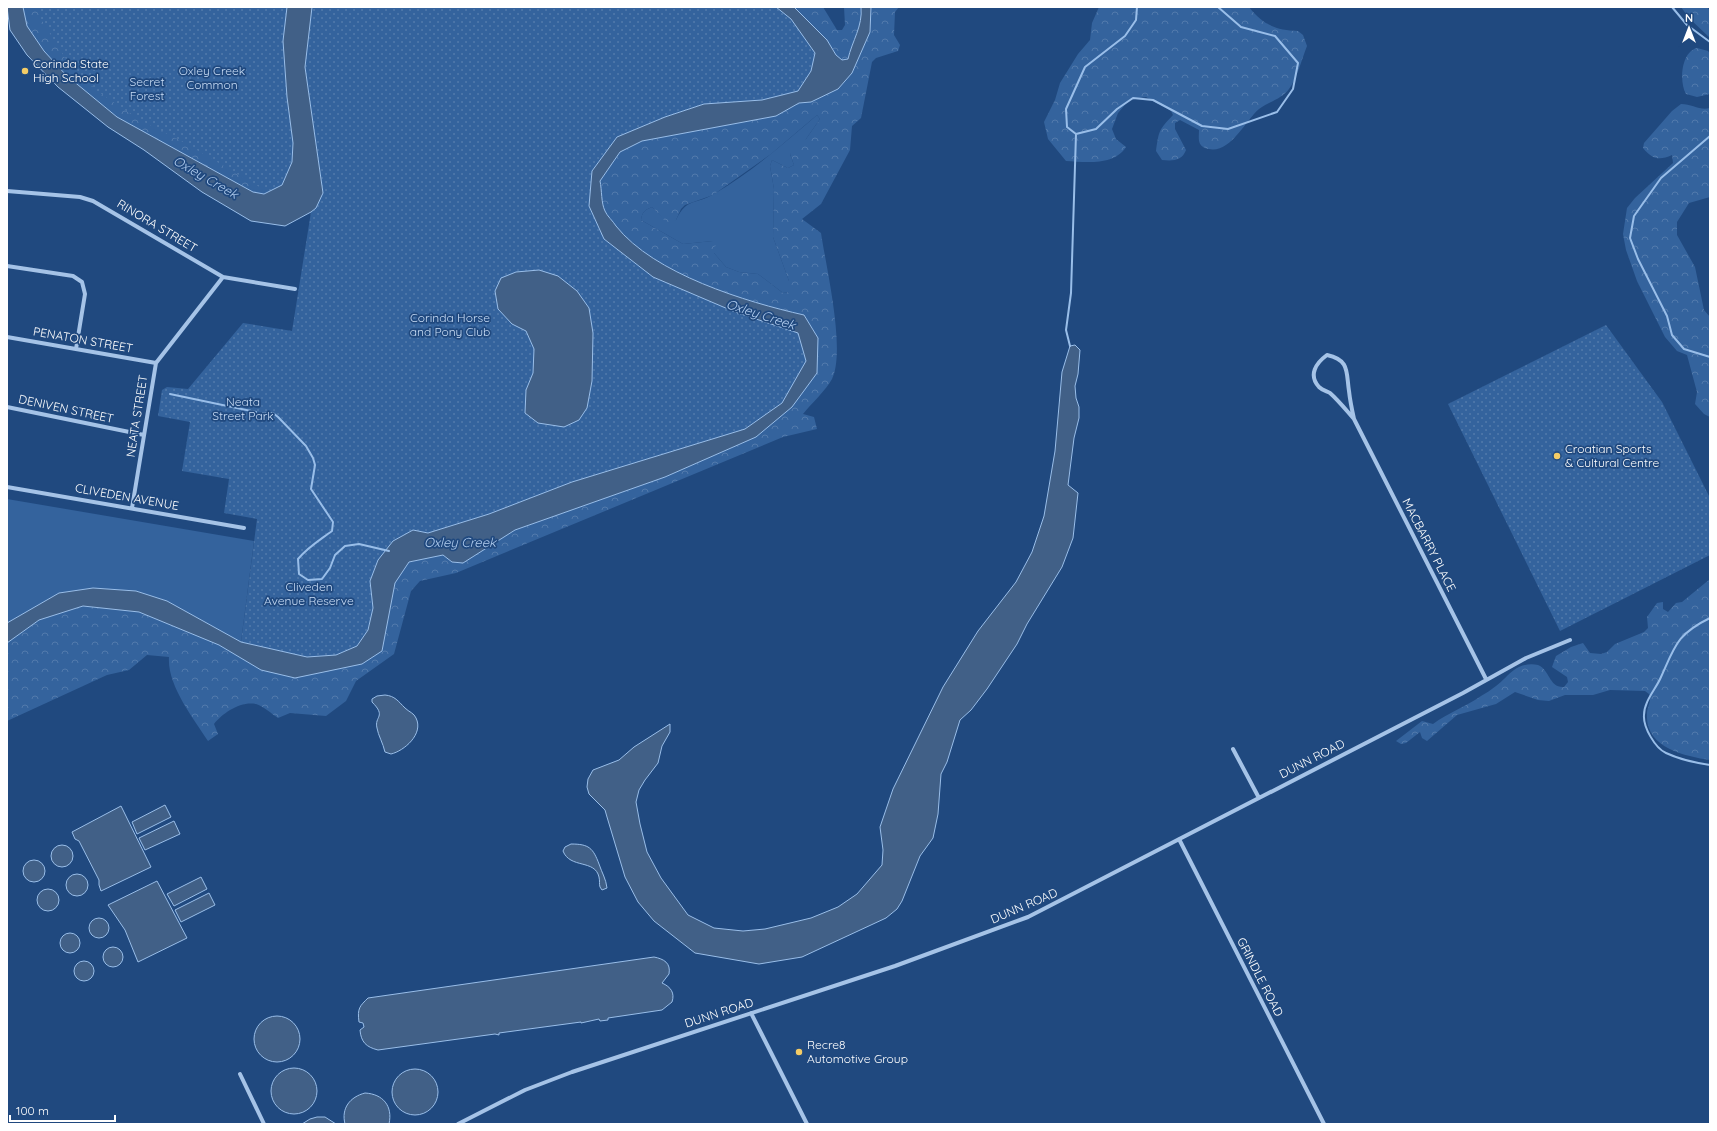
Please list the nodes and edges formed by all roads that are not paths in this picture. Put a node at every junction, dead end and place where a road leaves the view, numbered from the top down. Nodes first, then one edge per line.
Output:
1 (7, 191) edge
2 (7, 266) edge
3 (223, 277) junction
4 (295, 289) dead end
5 (7, 338) edge
6 (76, 349) junction
7 (156, 363) junction
8 (7, 407) edge
9 (1354, 419) junction
10 (144, 435) junction
11 (7, 487) edge
12 (132, 508) junction
13 (244, 528) dead end
14 (1570, 640) dead end
15 (1486, 679) junction
16 (1233, 749) dead end
17 (1259, 798) junction
18 (1179, 839) junction
19 (751, 1013) junction
20 (240, 1074) dead end
21 (264, 1124) edge
22 (458, 1124) edge
23 (808, 1124) edge
24 (1324, 1124) edge

1 - 3 street, RINORA STREET
2 - 6 street
3 - 4 street, RINORA STREET
3 - 7 street, NEATA STREET
5 - 6 street, PENATON STREET
6 - 7 street, PENATON STREET
7 - 10 street, NEATA STREET
8 - 10 street, DENIVEN STREET
9 - 9 street, MACBARRY PLACE
9 - 15 street, MACBARRY PLACE
10 - 12 street, NEATA STREET
11 - 12 street, CLIVEDEN AVENUE
12 - 13 street, CLIVEDEN AVENUE
14 - 15 street, DUNN ROAD
15 - 17 street, DUNN ROAD
16 - 17 street
17 - 18 street, DUNN ROAD
18 - 19 street, DUNN ROAD
18 - 24 street, GRINDLE ROAD
19 - 22 street, DUNN ROAD
19 - 23 street
20 - 21 street

